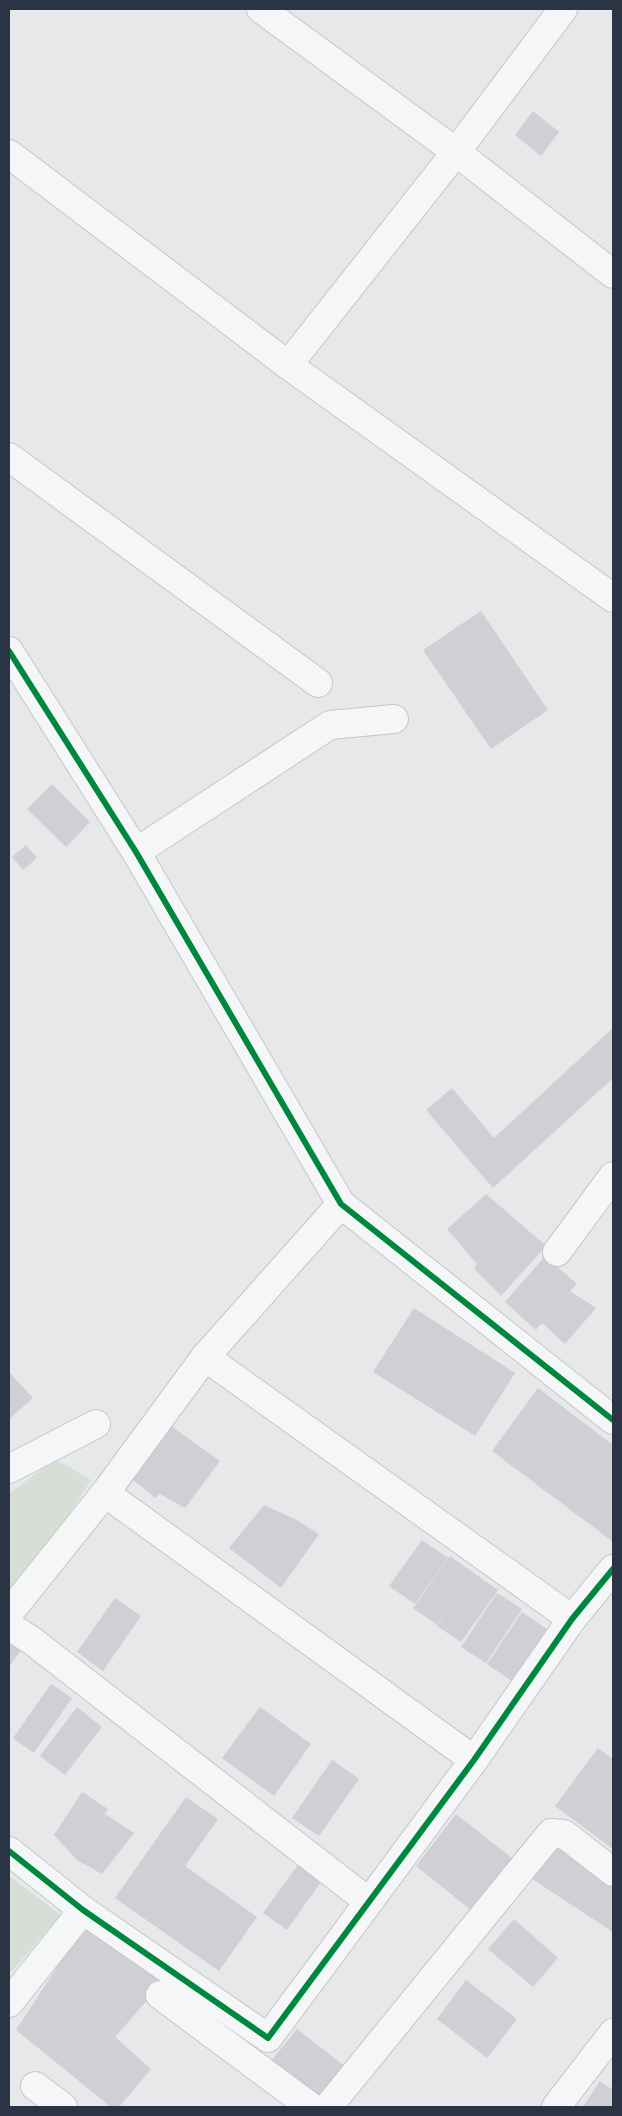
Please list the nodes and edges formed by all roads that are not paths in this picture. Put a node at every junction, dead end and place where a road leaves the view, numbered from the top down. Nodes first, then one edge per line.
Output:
1 (260, 9) edge
2 (563, 9) edge
3 (456, 152) junction
4 (9, 154) edge
5 (613, 274) edge
6 (288, 365) junction
7 (9, 457) edge
8 (613, 598) edge
9 (9, 651) edge
10 (318, 684) dead end
11 (394, 719) dead end
12 (136, 852) junction
13 (613, 1176) edge
14 (340, 1204) junction
15 (557, 1252) dead end
16 (205, 1357) junction
17 (613, 1420) edge
18 (96, 1424) dead end
19 (9, 1469) edge
20 (105, 1493) junction
21 (613, 1569) edge
22 (9, 1613) edge
23 (572, 1619) junction
24 (9, 1626) edge
25 (474, 1760) junction
26 (9, 1851) edge
27 (613, 1872) edge
28 (369, 1902) junction
29 (83, 1910) junction
30 (160, 1995) dead end
31 (9, 2003) edge
32 (613, 2033) edge
33 (35, 2086) dead end
34 (63, 2107) edge
35 (311, 2107) edge
36 (328, 2107) edge
37 (556, 2107) edge

1 - 3 street
2 - 3 street
3 - 5 street
3 - 6 street
4 - 6 street
6 - 8 street
7 - 10 street
9 - 12 street
11 - 12 street
12 - 14 street
13 - 15 street
14 - 16 street
14 - 17 street
16 - 20 street
16 - 23 street
18 - 19 street
20 - 22 street
20 - 25 street
21 - 23 street
23 - 25 street
24 - 28 street
25 - 28 street
26 - 29 street
27 - 36 street
28 - 29 street
29 - 31 street
30 - 35 street
32 - 37 street
33 - 34 street

